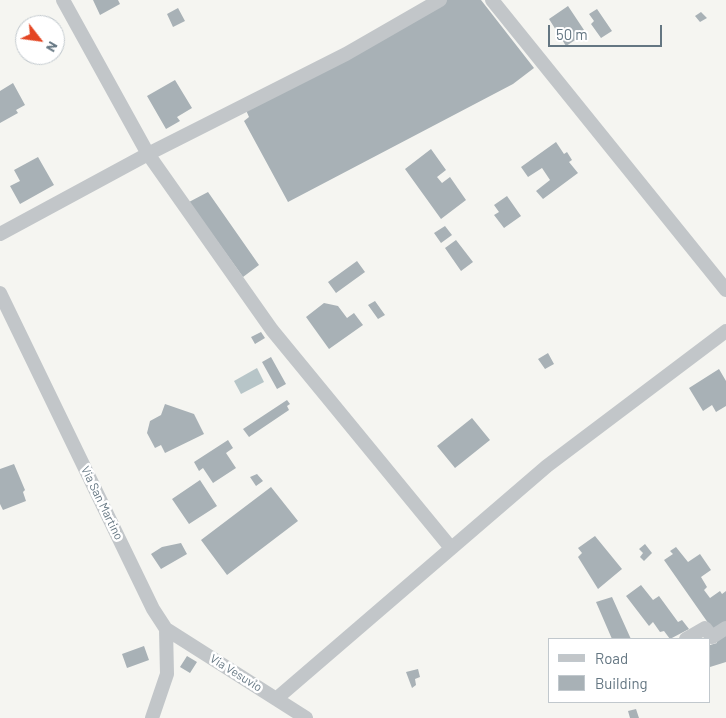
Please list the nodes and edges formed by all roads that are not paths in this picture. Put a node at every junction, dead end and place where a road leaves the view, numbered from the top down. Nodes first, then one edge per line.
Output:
1 (63, 0) edge
2 (440, 0) edge
3 (492, 0) edge
4 (148, 154) junction
5 (0, 234) edge
6 (726, 290) edge
7 (0, 294) edge
8 (726, 330) edge
9 (451, 548) junction
10 (726, 628) edge
11 (166, 629) junction
12 (688, 638) edge
13 (276, 699) junction
14 (152, 718) edge
15 (306, 718) edge

1 - 4 street
2 - 4 street
3 - 6 street
4 - 5 street
4 - 9 street
7 - 11 street, Via San Martino
8 - 9 street
9 - 13 street
10 - 12 street
11 - 13 street, Via Vesuvio
11 - 14 street
13 - 15 street, Via Vesuvio

